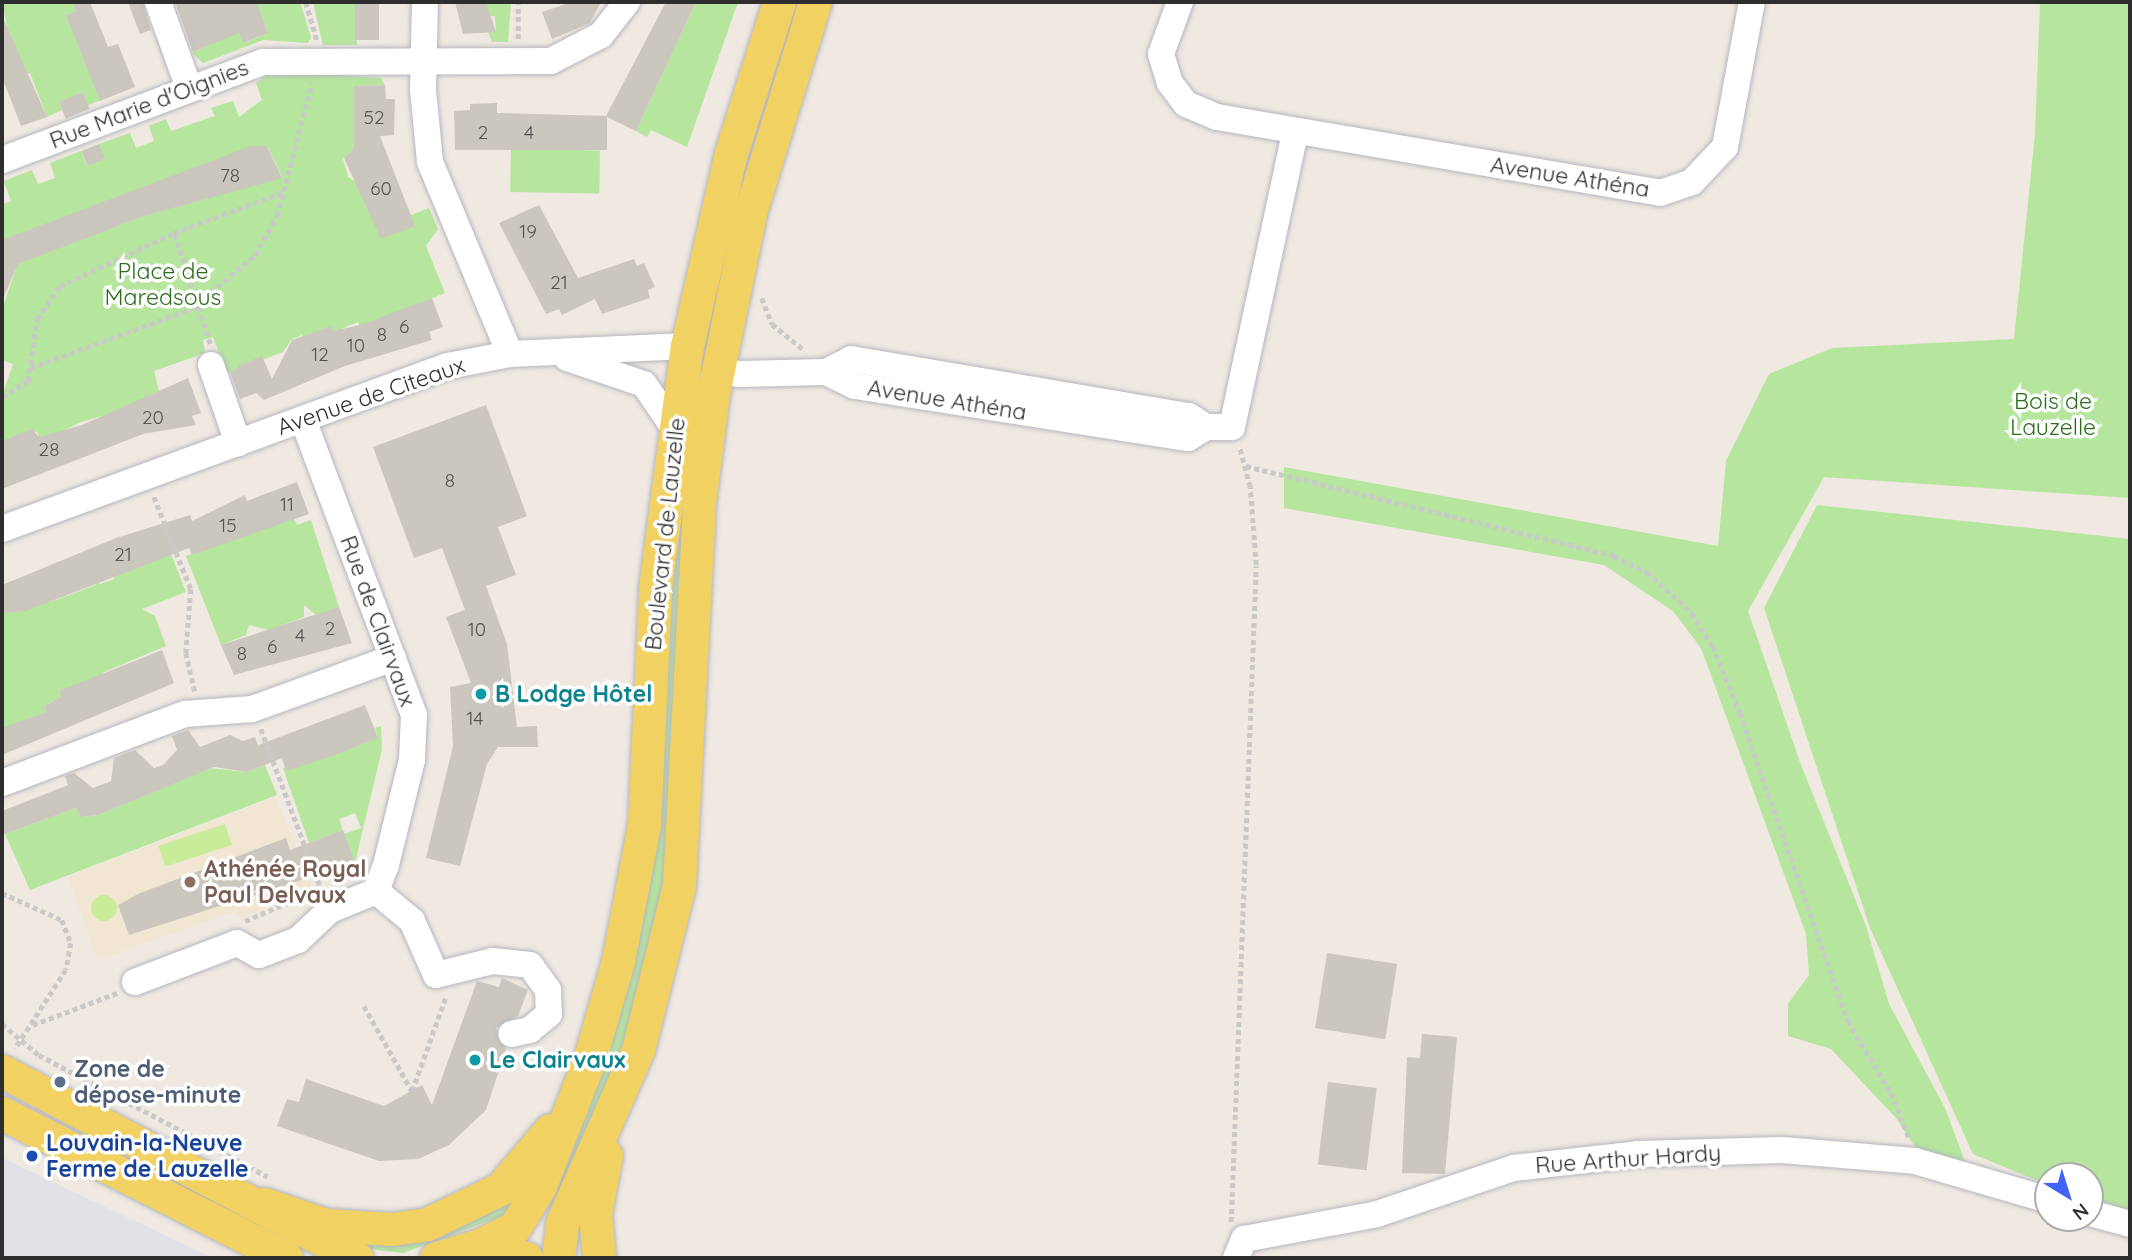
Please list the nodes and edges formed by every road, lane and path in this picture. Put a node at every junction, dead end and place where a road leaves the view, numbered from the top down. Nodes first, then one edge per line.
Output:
1 (158, 2) edge
2 (306, 2) edge
3 (425, 2) edge
4 (519, 2) edge
5 (627, 2) edge
6 (779, 2) edge
7 (815, 2) edge
8 (1180, 2) edge
9 (1752, 2) edge
10 (425, 61) junction
11 (316, 62) junction
12 (518, 63) junction
13 (189, 88) junction
14 (1295, 132) junction
15 (2, 160) edge
16 (284, 191) junction
17 (174, 233) junction
18 (761, 286) dead end
19 (198, 303) junction
20 (687, 346) junction
21 (548, 353) junction
22 (510, 354) junction
23 (211, 365) joint
24 (30, 368) junction
25 (826, 372) junction
26 (715, 381) junction
27 (2, 397) edge
28 (303, 420) junction
29 (674, 428) junction
30 (238, 443) junction
31 (145, 477) junction
32 (2, 529) edge
33 (393, 658) junction
34 (252, 709) junction
35 (199, 710) junction
36 (2, 783) edge
37 (376, 891) junction
38 (2, 893) edge
39 (303, 895) dead end
40 (330, 910) junction
41 (237, 943) junction
42 (453, 970) junction
43 (135, 982) joint
44 (364, 1006) dead end
45 (2, 1024) edge
46 (33, 1025) junction
47 (511, 1034) dead end
48 (23, 1040) junction
49 (589, 1061) junction
50 (2, 1071) edge
51 (616, 1108) junction
52 (2, 1113) edge
53 (1915, 1161) junction
54 (269, 1192) junction
55 (2034, 1196) edge
56 (2104, 1217) edge
57 (2130, 1224) edge
58 (480, 1245) junction
59 (1240, 1249) edge
60 (286, 1258) edge
61 (357, 1258) edge
62 (436, 1258) edge
63 (526, 1258) edge
64 (558, 1258) edge
65 (599, 1258) edge

1 - 13 street
2 - 11 path
3 - 10 street
4 - 12 path
5 - 12 street, Rue Marie d'Oignies
6 - 20 main road, Boulevard de Lauzelle
7 - 26 main road, Boulevard de Lauzelle
8 - 14 street, Avenue Athéna
9 - 14 street, Avenue Athéna
10 - 11 street, Rue Marie d'Oignies
10 - 12 street, Rue Marie d'Oignies
10 - 22 street
11 - 13 street, Rue Marie d'Oignies
11 - 16 path
13 - 15 street, Rue Marie d'Oignies
14 - 25 street, Avenue Athéna
16 - 17 path
16 - 19 path
17 - 19 path
17 - 24 path
18 - 25 path
19 - 23 path
19 - 24 path
20 - 21 street, Avenue de Citeaux
20 - 26 main road
20 - 29 main road, Boulevard de Lauzelle
21 - 22 street, Avenue de Citeaux
21 - 29 street, Avenue de Citeaux
22 - 28 street, Avenue de Citeaux
23 - 30 street
24 - 27 path
25 - 26 street
26 - 51 main road, Boulevard de Lauzelle
28 - 30 street, Avenue de Citeaux
28 - 33 street, Rue de Clairvaux
29 - 49 main road, Boulevard de Lauzelle
30 - 31 street, Avenue de Citeaux
31 - 32 street, Avenue de Citeaux
31 - 35 path
33 - 34 street
33 - 37 street, Rue de Clairvaux
34 - 35 street
34 - 40 path
35 - 36 street
37 - 40 street
37 - 42 street
38 - 46 path
39 - 41 path
40 - 41 street
41 - 43 street
42 - 44 path
42 - 47 street
43 - 46 path
45 - 48 path
46 - 48 path
48 - 54 path
49 - 54 main road
49 - 58 main road, Boulevard de Lauzelle
50 - 54 main road
51 - 64 main road, Boulevard de Lauzelle
51 - 65 main road
52 - 60 main road
53 - 55 street, Rue Arthur Hardy
53 - 59 street, Rue Arthur Hardy
53 - 59 path
54 - 61 main road
56 - 57 street
58 - 62 main road, Boulevard de Lauzelle
58 - 63 main road

